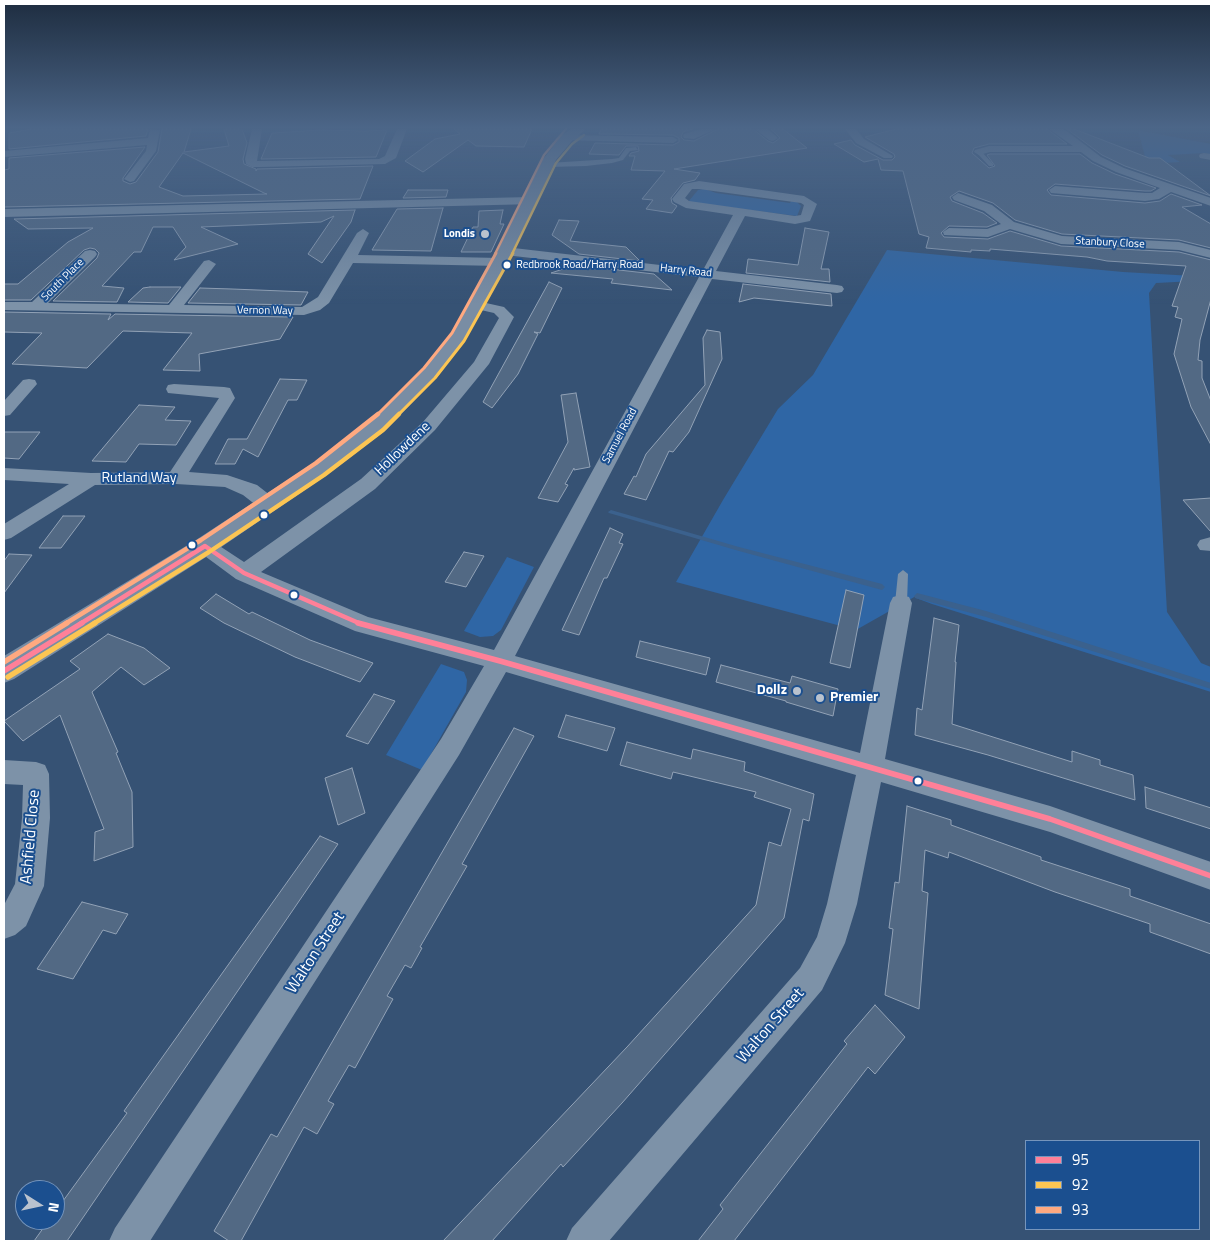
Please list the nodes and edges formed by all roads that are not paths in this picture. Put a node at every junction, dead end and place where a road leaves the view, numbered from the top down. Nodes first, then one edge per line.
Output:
1 (538, 187) edge
2 (687, 187) edge
3 (714, 187) edge
4 (1171, 188) joint
5 (1055, 190) dead end
6 (958, 197) dead end
7 (531, 201) junction
8 (1211, 202) edge
9 (4, 212) edge
10 (742, 212) junction
11 (1010, 225) junction
12 (949, 232) dead end
13 (363, 233) dead end
14 (90, 254) dead end
15 (1211, 254) edge
16 (503, 256) junction
17 (349, 259) junction
18 (209, 264) dead end
19 (709, 274) junction
20 (837, 289) dead end
21 (477, 305) junction
22 (4, 306) edge
23 (36, 306) junction
24 (173, 310) junction
25 (29, 384) dead end
26 (174, 389) dead end
27 (4, 411) edge
28 (4, 474) edge
29 (176, 478) junction
30 (91, 479) junction
31 (268, 504) junction
32 (4, 533) edge
33 (205, 546) junction
34 (244, 573) junction
35 (903, 574) dead end
36 (901, 603) joint
37 (500, 661) junction
38 (4, 671) edge
39 (870, 766) junction
40 (4, 772) edge
41 (1211, 876) edge
42 (4, 924) edge
43 (128, 1241) edge
44 (586, 1241) edge

1 - 7 street
2 - 10 street
3 - 10 street
4 - 5 street
4 - 8 street
6 - 11 street, Stanbury Close
7 - 9 street
7 - 16 street
10 - 19 street, Samuel Road
11 - 12 street
11 - 15 street, Stanbury Close
13 - 17 street, Vernon Way
14 - 23 street, South Place
16 - 17 street
16 - 19 street, Harry Road
16 - 21 street
17 - 24 street, Vernon Way
18 - 24 street
19 - 20 street, Harry Road
19 - 37 street, Samuel Road
21 - 31 street
21 - 34 street, Hollowdene
22 - 23 street, Vernon Way
23 - 24 street, Vernon Way
25 - 27 street
26 - 29 street
28 - 30 street, Rutland Way
29 - 30 street, Rutland Way
29 - 31 street, Rutland Way
30 - 32 street
31 - 33 street
33 - 34 street
33 - 38 street
34 - 37 street
35 - 36 lane
36 - 39 street, Walton Street
37 - 39 street
37 - 43 street, Walton Street
39 - 41 street
39 - 44 street, Walton Street
40 - 42 street, Ashfield Close

